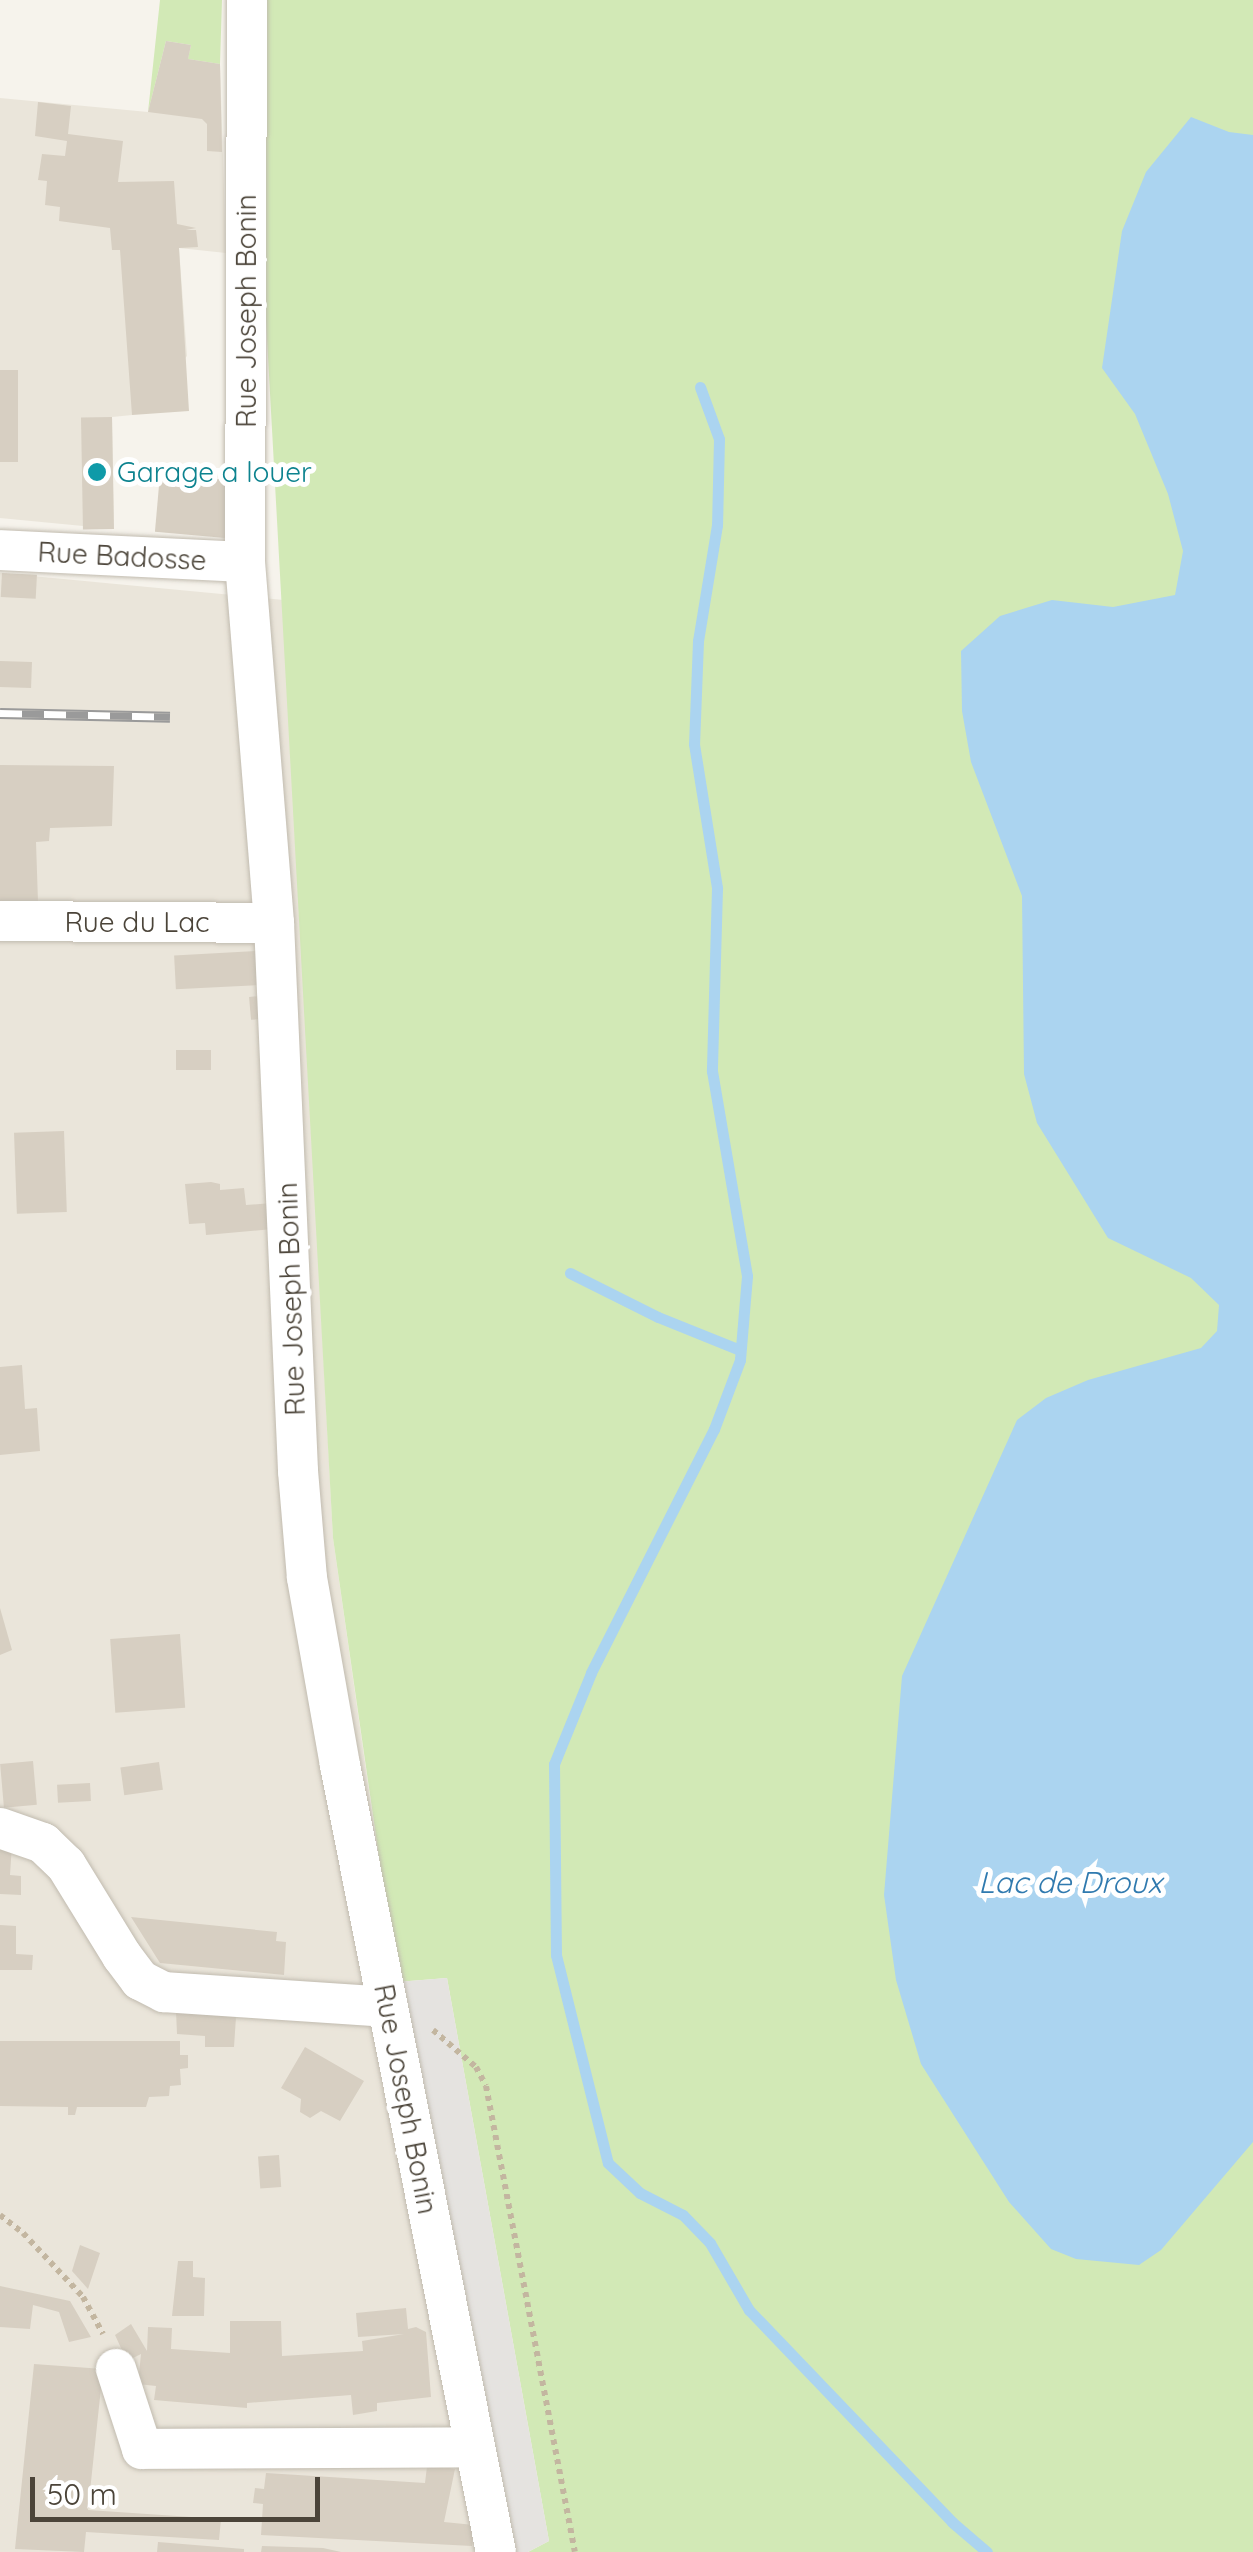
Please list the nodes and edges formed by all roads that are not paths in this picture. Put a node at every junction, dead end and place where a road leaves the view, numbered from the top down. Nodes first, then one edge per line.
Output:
1 (246, 14) edge
2 (0, 550) edge
3 (245, 562) junction
4 (0, 921) edge
5 (274, 923) junction
6 (0, 1828) edge
7 (387, 2007) junction
8 (116, 2369) road end
9 (474, 2447) junction
10 (496, 2552) edge

1 - 3 street, Rue Joseph Bonin
2 - 3 street, Rue Badosse
3 - 5 street, Rue Joseph Bonin
4 - 5 street, Rue du Lac
5 - 7 street, Rue Joseph Bonin
6 - 7 street
7 - 9 street, Rue Joseph Bonin
8 - 9 street
9 - 10 street, Rue Joseph Bonin

